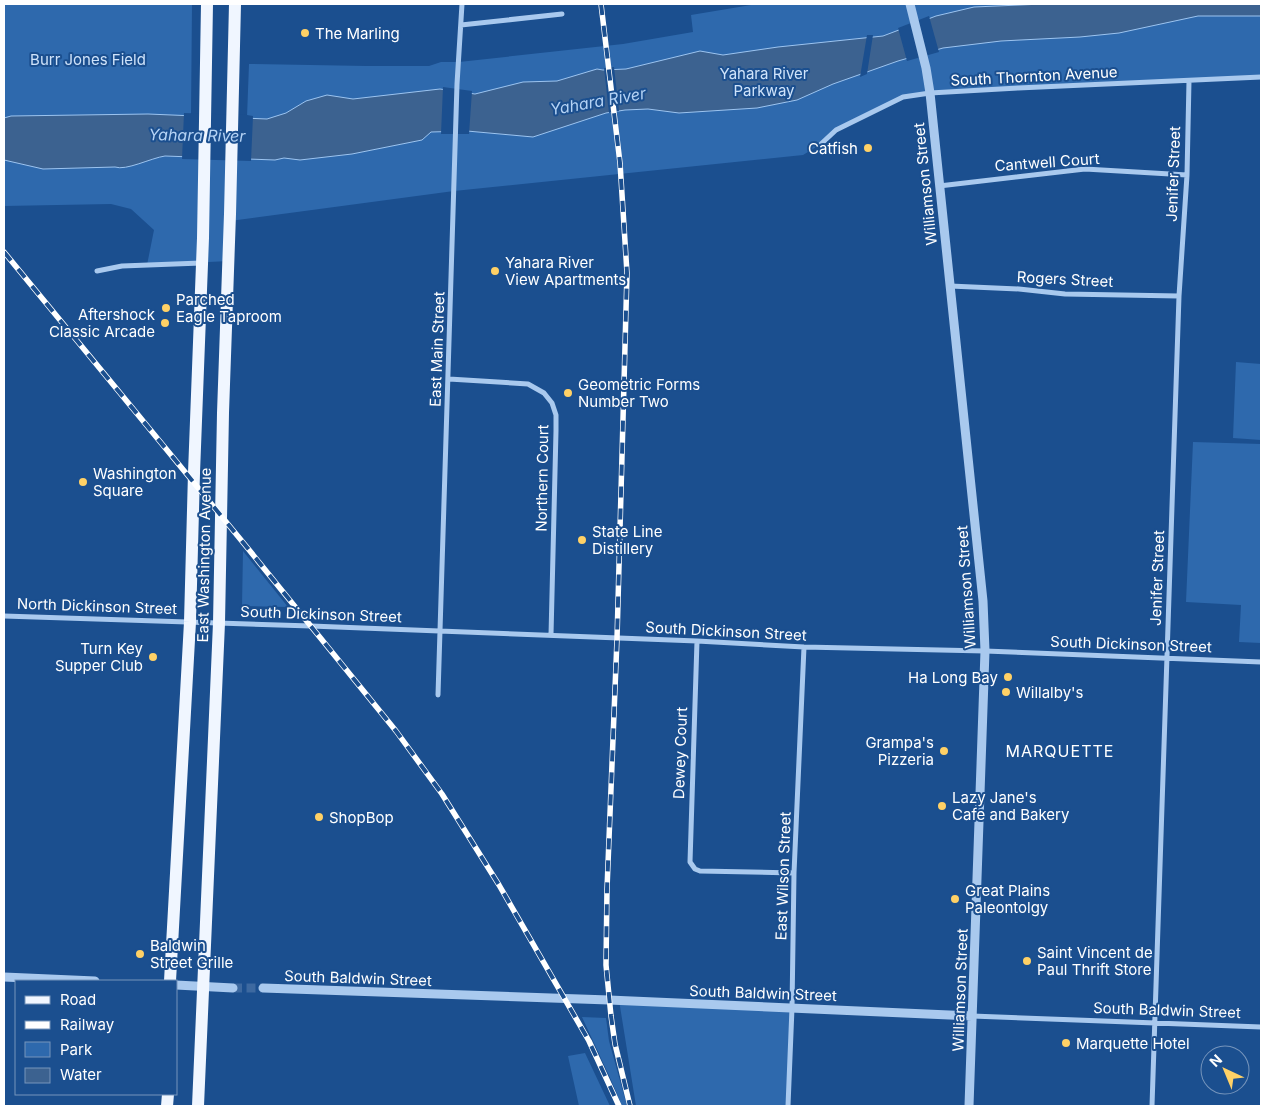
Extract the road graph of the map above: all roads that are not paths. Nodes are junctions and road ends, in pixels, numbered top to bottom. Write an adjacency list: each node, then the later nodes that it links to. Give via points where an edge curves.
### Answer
1 (207, 4): 13 (main road, East Washington Avenue)
2 (235, 4): 20 (main road, East Washington Avenue)
3 (462, 4): 6 (street, East Main Street)
4 (911, 7): 9 (street, Williamson Street)
5 (562, 14): 6 (street)
6 (461, 25): 17 (street, East Main Street)
7 (1261, 77): 8 (street, South Thornton Avenue)
8 (1190, 82): 9 (street, South Thornton Avenue); 11 (street, Jenifer Street)
9 (930, 93): 10 (street, South Thornton Avenue, via 904,97 836,130); 12 (street, Williamson Street)
10 (821, 144)
11 (1187, 175): 12 (street, Cantwell Court, via 1085,169); 16 (street, Jenifer Street)
12 (939, 186): 15 (street, Williamson Street)
13 (202, 263): 14 (street, via 122,266); 19 (main road, East Washington Avenue)
14 (97, 271)
15 (949, 286): 16 (street, Rogers Street, via 1065,294); 25 (street, Williamson Street, via 983,600)
16 (1179, 296): 26 (street, Jenifer Street)
17 (449, 379): 21 (street, East Main Street); 22 (street, Northern Court, via 528,384 544,393 552,403 556,431)
18 (4, 616): 19 (street, North Dickinson Street)
19 (190, 622): 20 (street, South Dickinson Street); 32 (main road, East Washington Avenue)
20 (219, 623): 21 (street, South Dickinson Street); 34 (main road, East Washington Avenue)
21 (440, 631): 22 (street, South Dickinson Street); 28 (street, East Main Street)
22 (551, 635): 23 (street, South Dickinson Street)
23 (696, 641): 24 (street, South Dickinson Street); 29 (street, Dewey Court, via 691,866 700,871)
24 (804, 647): 25 (street, South Dickinson Street); 29 (street, East Wilson Street)
25 (985, 651): 26 (street, South Dickinson Street); 38 (street, Williamson Street)
26 (1168, 659): 27 (street, South Dickinson Street); 39 (street, Jenifer Street)
27 (1261, 662)
28 (438, 695)
29 (794, 873): 37 (street, East Wilson Street)
30 (4, 977): 31 (street)
31 (72, 980)
32 (170, 980)
33 (178, 985): 34 (street)
34 (203, 986): 35 (street); 41 (main road, East Washington Avenue)
35 (233, 988)
36 (263, 988): 37 (street, South Baldwin Street)
37 (792, 1008): 38 (street, South Baldwin Street); 42 (street, East Wilson Street)
38 (972, 1016): 39 (street, South Baldwin Street); 43 (street, Williamson Street)
39 (1154, 1024): 40 (street, South Baldwin Street); 44 (street, Jenifer Street)
40 (1261, 1027)
41 (198, 1106)
42 (788, 1106)
43 (969, 1106)
44 (1152, 1106)

